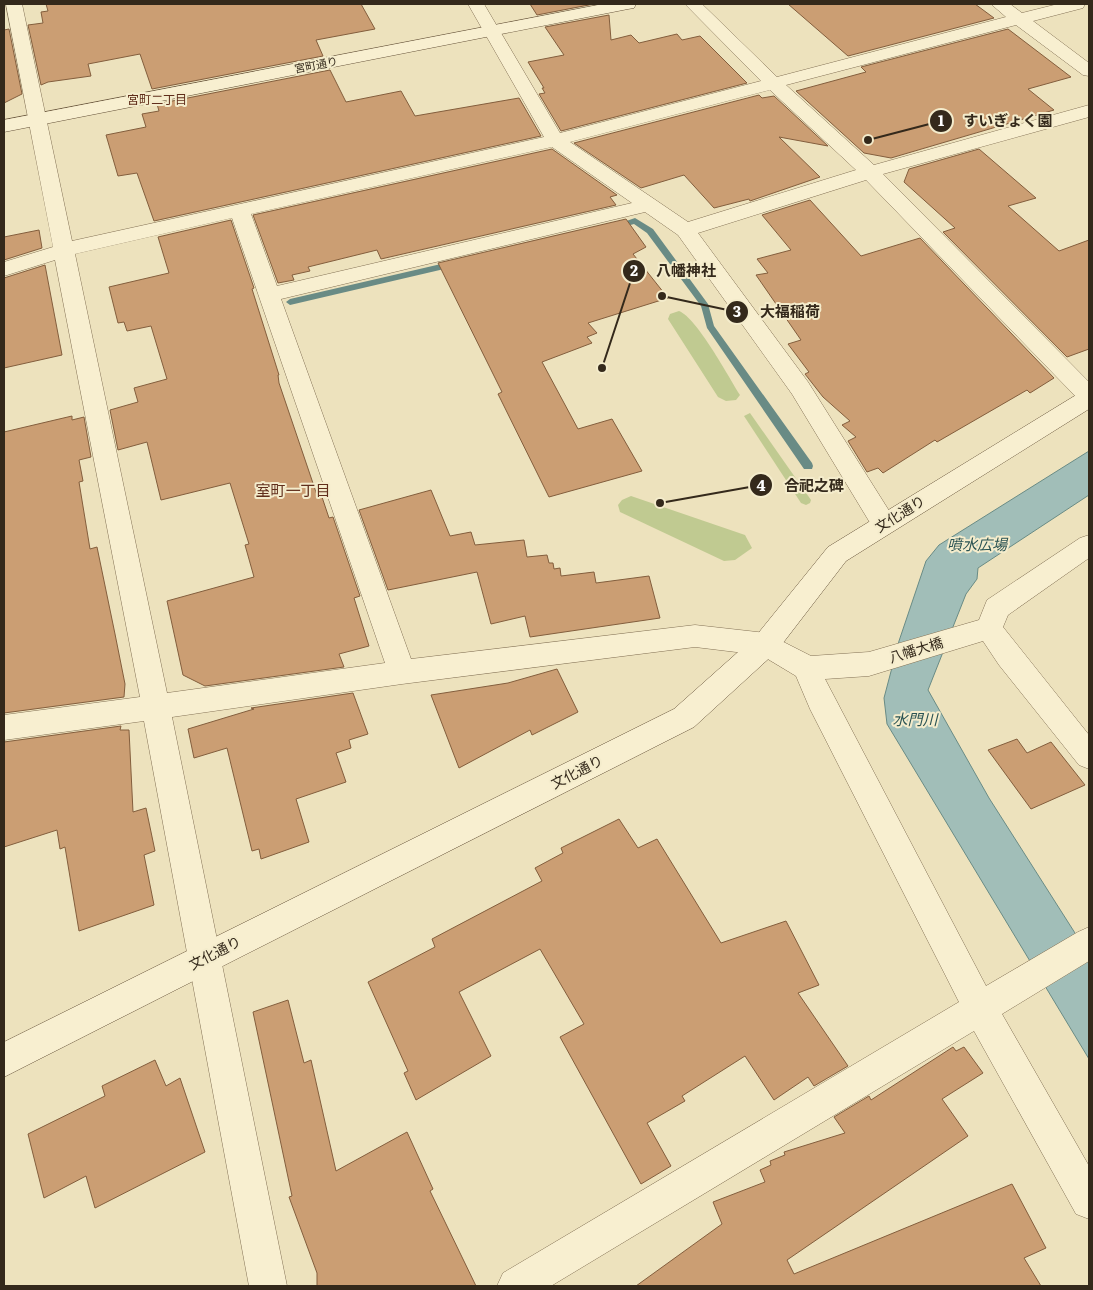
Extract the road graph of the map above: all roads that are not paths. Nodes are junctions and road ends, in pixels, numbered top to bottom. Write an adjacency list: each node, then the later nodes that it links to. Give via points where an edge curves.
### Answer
1 (14, 4): 12 (street)
2 (476, 4): 8 (street)
3 (628, 4): 8 (street, 宮町通り)
4 (693, 4): 10 (street)
5 (999, 4): 7 (street)
6 (1077, 4): 7 (street)
7 (1020, 19): 9 (street); 10 (street)
8 (492, 30): 12 (street, 宮町通り); 14 (street)
9 (1089, 71)
10 (772, 82): 14 (street); 15 (street)
11 (1089, 111): 15 (street)
12 (38, 120): 13 (street, 宮町通り); 19 (street)
13 (4, 126)
14 (555, 140): 16 (street); 17 (street)
15 (870, 172): 18 (street); 22 (street)
16 (649, 205): 18 (street); 21 (street)
17 (239, 210): 19 (street); 21 (street)
18 (685, 230): 23 (street, via 800,388)
19 (62, 251): 20 (street); 29 (street)
20 (4, 269)
21 (270, 296): 28 (street)
22 (1089, 397): 23 (street, 文化通り)
23 (884, 524): 26 (street, 文化通り, via 837,554)
24 (1089, 545): 25 (street, via 1017,592)
25 (976, 632): 27 (street, 八幡大橋, via 869,664); 31 (street, via 1009,657)
26 (766, 644): 27 (street); 28 (street, via 695,636); 33 (street, 文化通り, via 684,718)
27 (807, 668): 34 (street, via 820,700)
28 (402, 672): 29 (street)
29 (155, 706): 30 (street); 33 (street)
30 (4, 728)
31 (1089, 756)
32 (1089, 943): 34 (street)
33 (205, 957): 35 (street, 文化通り); 37 (street)
34 (980, 1008): 36 (street); 38 (street)
35 (4, 1060)
36 (1089, 1201)
37 (268, 1286)
38 (516, 1286)

